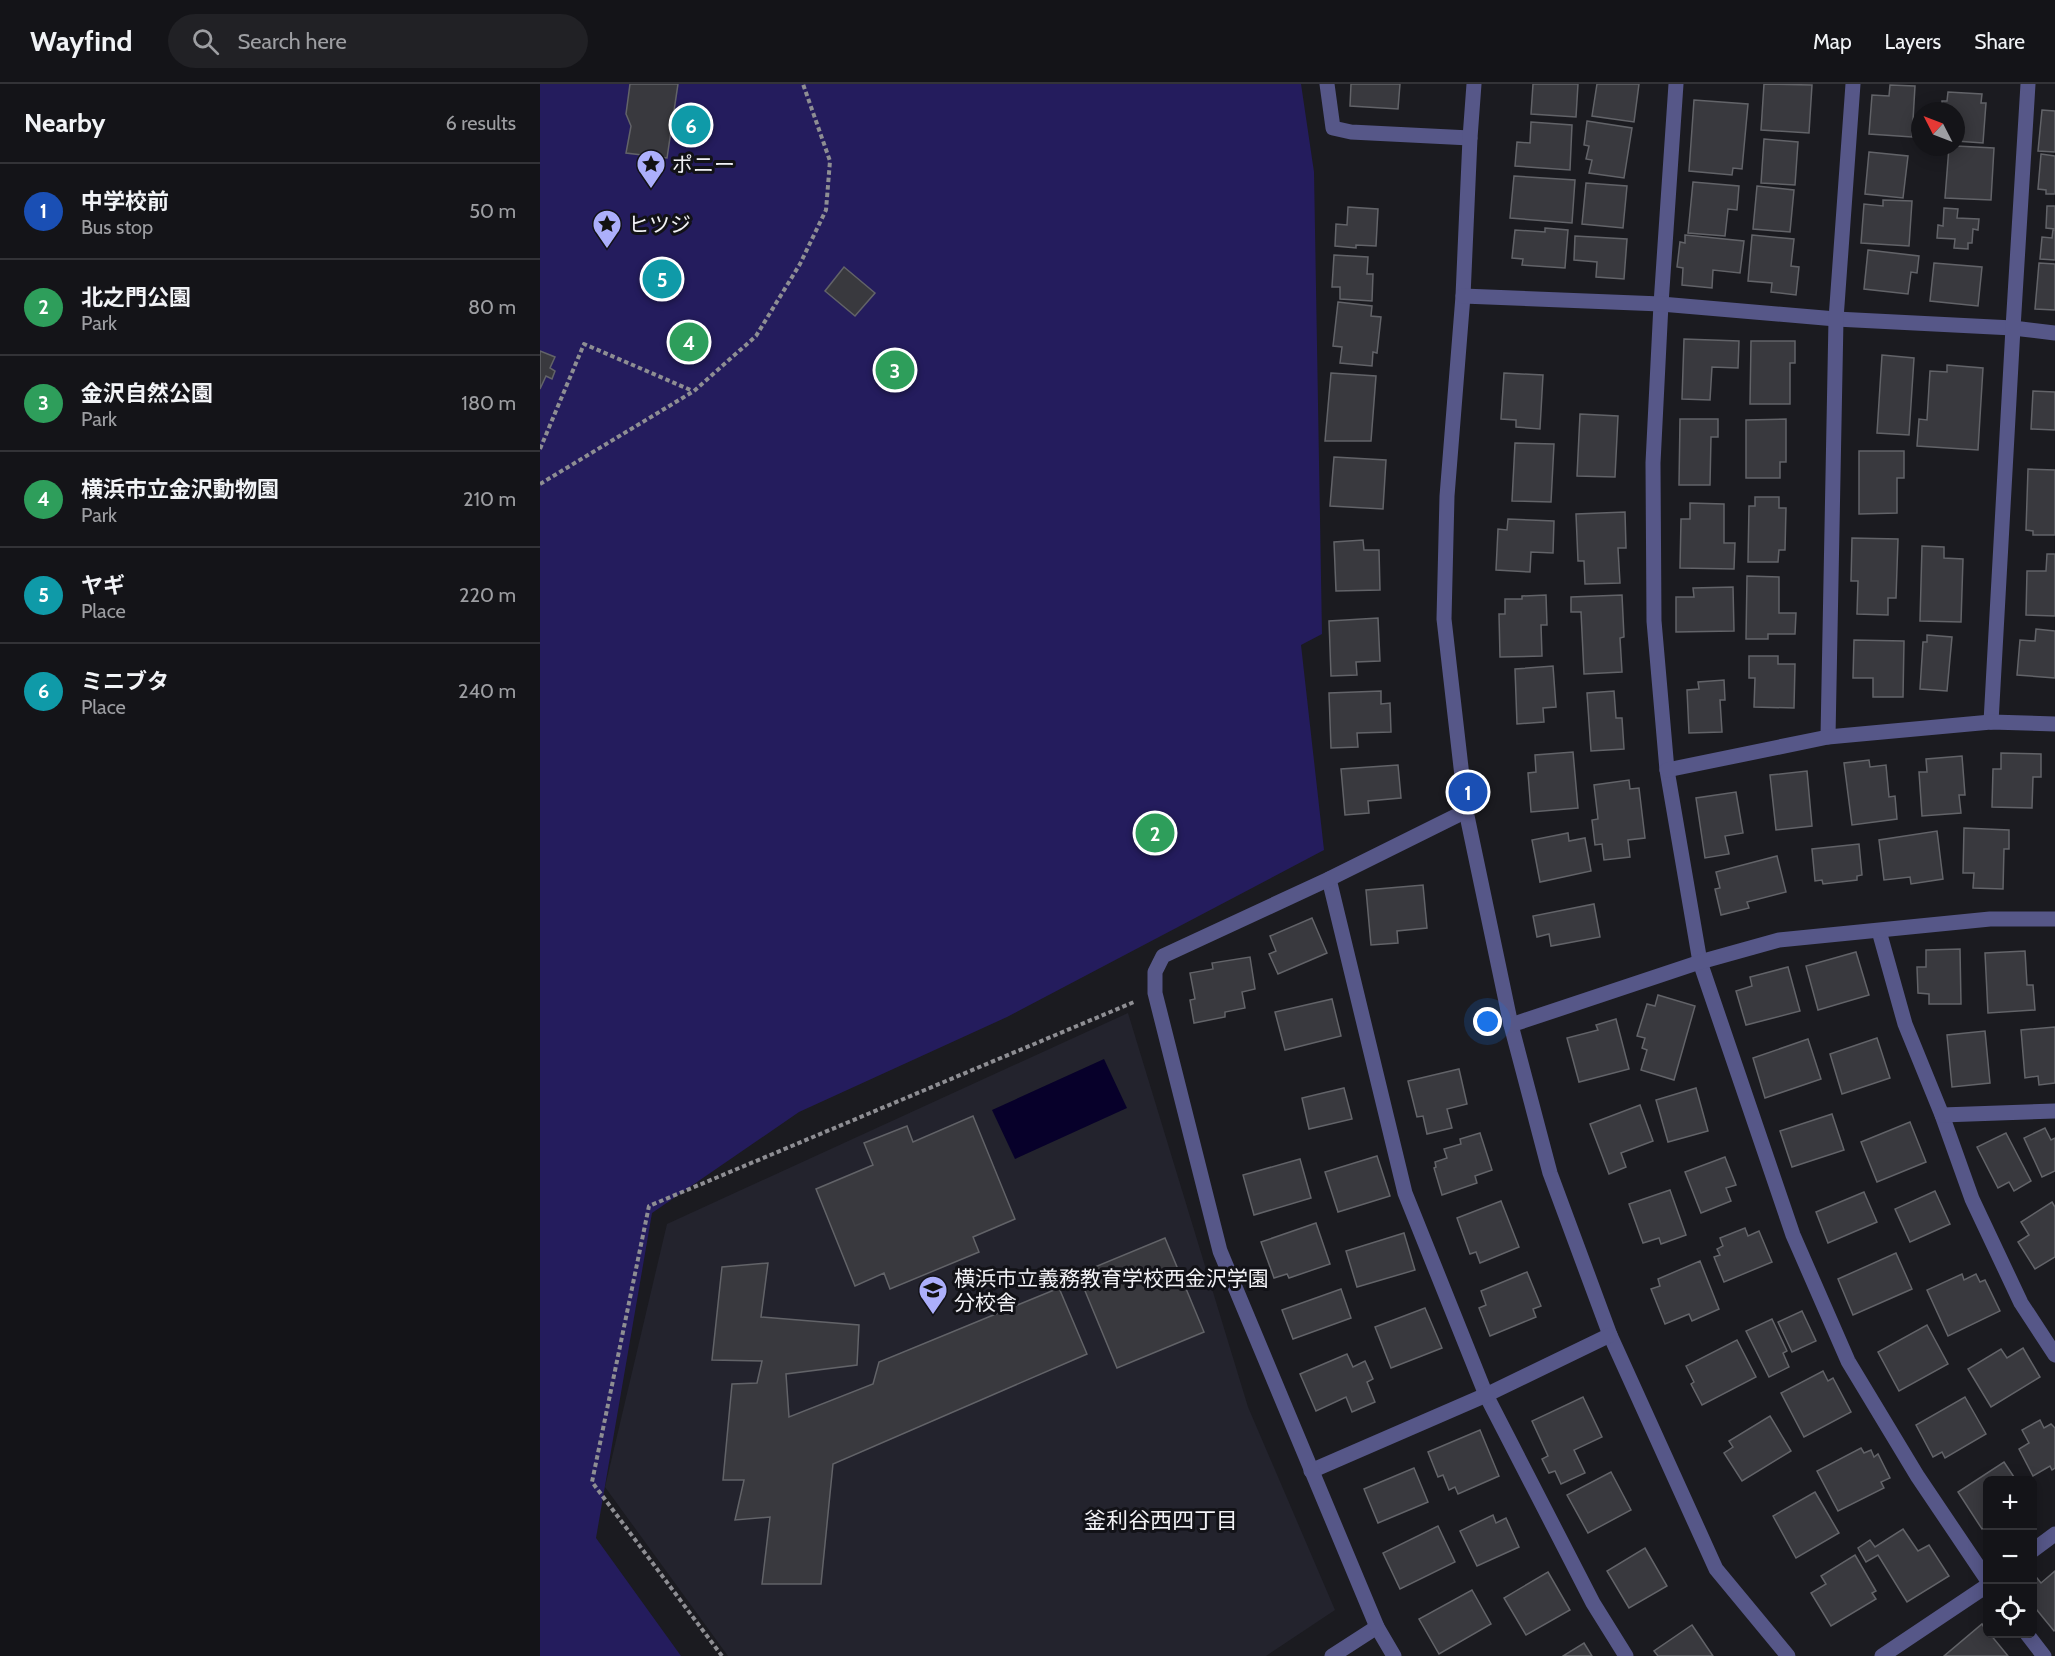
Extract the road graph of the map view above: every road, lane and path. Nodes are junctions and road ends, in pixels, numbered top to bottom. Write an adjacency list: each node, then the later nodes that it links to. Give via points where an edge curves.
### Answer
1 (803, 84): 13 (path, via 830,161 826,210 800,264 756,336)
2 (1327, 84): 7 (street, via 1333,128)
3 (1474, 84): 7 (street)
4 (1676, 84): 9 (street)
5 (1853, 84): 10 (street)
6 (2028, 84): 11 (street)
7 (1470, 138): 8 (street)
8 (1463, 296): 9 (street); 20 (street, via 1447,496 1444,619)
9 (1661, 304): 10 (street); 19 (street, via 1653,463 1654,610)
10 (1836, 319): 11 (street); 18 (street)
11 (2013, 328): 12 (street); 16 (street)
12 (2055, 333)
13 (694, 391): 14 (path, via 584,344); 15 (path)
14 (540, 449)
15 (540, 484)
16 (1991, 722): 17 (street); 18 (street)
17 (2055, 724)
18 (1828, 737): 19 (street)
19 (1667, 770): 24 (street)
20 (1466, 811): 21 (street); 26 (street)
21 (1329, 879): 25 (street, via 1163,956 1155,972); 31 (street, via 1405,1193)
22 (2055, 919): 23 (street, via 1990,919)
23 (1879, 931): 24 (street, via 1779,940); 28 (street, via 1905,1024)
24 (1700, 962): 26 (street); 35 (street, via 1793,1235 1848,1361)
25 (1155, 993): 32 (street, via 1220,1251); 39 (path, via 649,1206 592,1482)
26 (1511, 1025): 29 (street, via 1550,1173)
27 (2055, 1111): 28 (street)
28 (1942, 1115): 30 (street, via 1972,1199 2022,1303)
29 (1610, 1335): 31 (street); 43 (street, via 1716,1569)
30 (2055, 1355)
31 (1486, 1395): 32 (street); 42 (street, via 1593,1603)
32 (1311, 1472): 37 (street)
33 (2055, 1534): 34 (street)
34 (2037, 1547)
35 (1983, 1575)
36 (1987, 1584): 44 (street)
37 (1377, 1627): 40 (street); 41 (street)
38 (2030, 1638): 45 (street)
39 (723, 1656)
40 (1332, 1656)
41 (1394, 1656)
42 (1626, 1656)
43 (1788, 1656)
44 (1882, 1656)
45 (2044, 1656)

